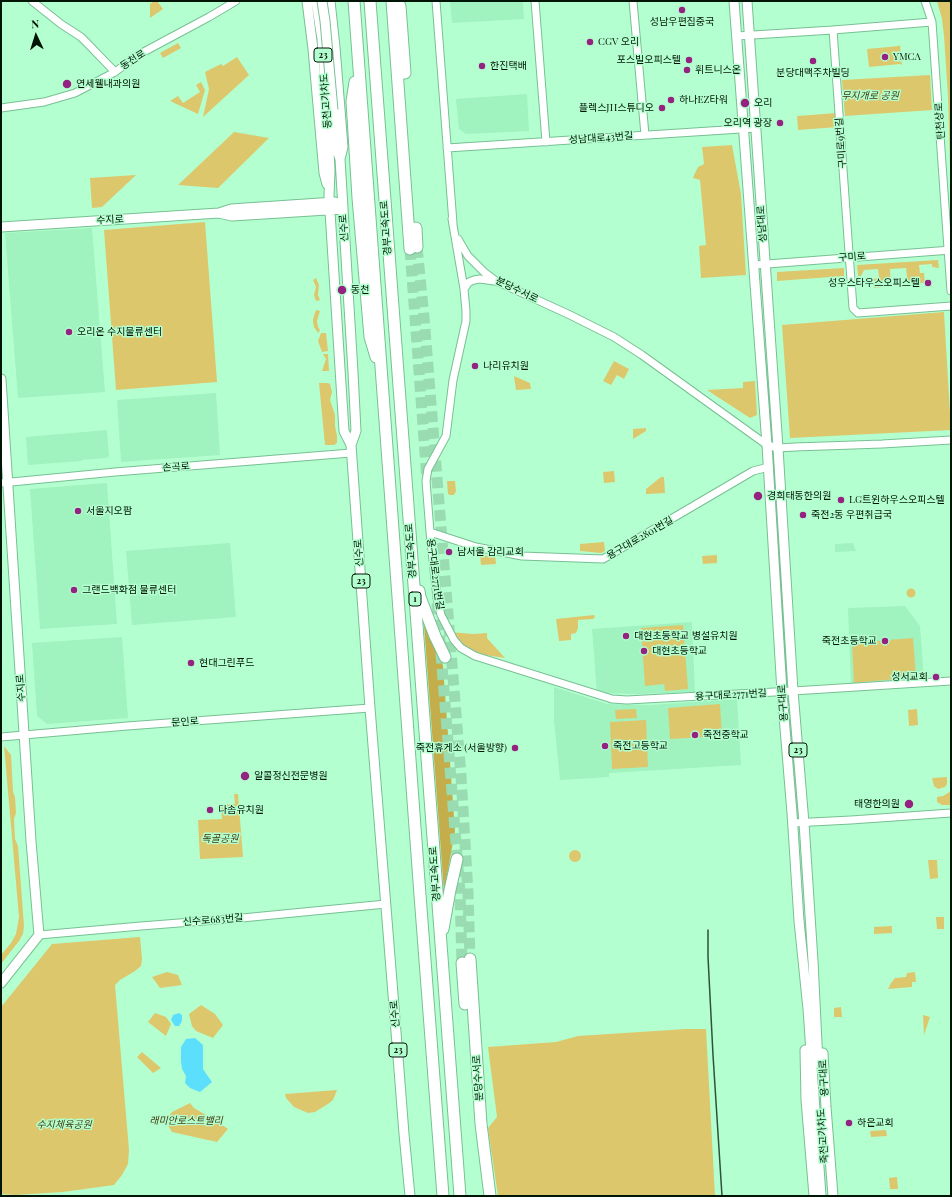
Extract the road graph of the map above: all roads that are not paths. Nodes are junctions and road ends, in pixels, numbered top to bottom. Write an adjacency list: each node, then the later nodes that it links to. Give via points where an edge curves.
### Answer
1 (32, 1): 21 (street, via 81,37)
2 (236, 1): 21 (street, 동천로, via 138,56)
3 (307, 1): 30 (main road, via 324,173)
4 (316, 1): 23 (main road, 동천고가차도 / 23)
5 (322, 1): 23 (main road, 동천고가차도 / 23, bridge)
6 (330, 1): 29 (main road, via 343,147)
7 (354, 1): 71 (highway, 경부고속도로 / 1)
8 (370, 1): 51 (highway, 경부고속도로 / 1)
9 (392, 1): 10 (highway, via 413,248)
10 (400, 1)
11 (436, 1): 28 (street, 분당수서로)
12 (535, 1): 27 (street)
13 (633, 1): 26 (street)
14 (734, 1): 20 (main road, 성남대로)
15 (747, 1): 19 (main road, 성남대로)
16 (925, 1): 17 (street, 탄천상로)
17 (932, 22): 18 (street); 35 (street, 탄천상로)
18 (834, 30): 19 (street); 36 (street, 구미로9번길)
19 (749, 35): 20 (street); 24 (main road, 성남대로)
20 (737, 36): 25 (main road, 성남대로)
21 (115, 72): 22 (street, 동천로, via 76,93 44,102)
22 (1, 108)
23 (330, 110): 29 (main road, 동천고가차도 / 23); 30 (main road, 동천고가차도 / 23)
24 (756, 128): 25 (street, 성남대로43번길); 37 (main road, 성남대로)
25 (744, 129): 26 (street, 성남대로43번길); 38 (main road, 성남대로)
26 (644, 135): 27 (street, 성남대로43번길)
27 (546, 142): 28 (street, 성남대로43번길)
28 (447, 148): 33 (street, 분당수서로)
29 (340, 158): 31 (main road, 동천고가차도 / 23)
30 (328, 188): 32 (main road, 동천고가차도 / 23)
31 (343, 205): 32 (main road, 수지로); 47 (main road, 신수로 / 23, via 356,431)
32 (329, 206): 34 (main road, 수지로, via 231,209 219,213); 47 (main road, 신수로 / 23, via 344,431)
33 (452, 220): 39 (street, 분당수서로, via 462,248); 40 (street, 용구대로2771번길)
34 (1, 227)
35 (949, 250): 36 (street, 구미로); 41 (street, 탄천상로)
36 (849, 257): 37 (street, 구미로); 42 (street, 구미로9번길, via 853,308 858,313)
37 (765, 264): 38 (street, 구미로); 46 (main road, 성남대로)
38 (754, 265): 45 (main road, 성남대로)
39 (496, 281): 40 (street, via 474,280); 45 (street, 분당수서로, via 614,338 642,355)
40 (464, 289): 50 (street, 용구대로2771번길, via 466,321 453,380 446,436 427,476)
41 (951, 291)
42 (951, 306)
43 (1, 379): 49 (main road, 수지로)
44 (951, 440): 46 (street)
45 (767, 445): 46 (street); 48 (main road, 용구대로)
46 (778, 448): 55 (main road, 용구대로 / 23)
47 (351, 449): 49 (street, 손곡로); 56 (main road, 신수로 / 23)
48 (768, 467): 50 (street, 용구대로2801번길, via 754,471 602,560 522,556 476,547); 54 (main road, 용구대로)
49 (4, 482): 57 (main road, 수지로)
50 (430, 532): 54 (street, 용구대로2771번길, via 441,615 457,644 467,653 612,700)
51 (412, 556): 52 (highway, via 420,597); 65 (highway, 경부고속도로 / 1)
52 (445, 657)
53 (951, 681): 55 (street, 용구대로2771번길)
54 (782, 692): 55 (street, 용구대로2771번길); 60 (main road, 용구대로)
55 (793, 692): 61 (main road, 용구대로 / 23)
56 (370, 708): 57 (street, 문인로); 63 (main road, 23)
57 (24, 735): 58 (street, 문인로); 64 (main road, 수지로)
58 (1, 737)
59 (951, 813): 61 (street)
60 (792, 823): 61 (street); 66 (main road, 용구대로)
61 (804, 823): 67 (main road, 용구대로 / 23)
62 (457, 859): 65 (highway)
63 (386, 904): 64 (street, 신수로683번길); 72 (main road, 신수로 / 23)
64 (39, 935): 68 (main road)
65 (441, 946): 70 (highway, 경부고속도로 / 1)
66 (803, 960): 69 (main road, 용구대로); 79 (main road, 용구대로, via 806,1100)
67 (813, 960): 69 (main road, 용구대로 / 23); 82 (main road, 용구대로)
68 (1, 983)
69 (814, 1052): 80 (main road, 죽전고가차도); 81 (main road, 죽전고가차도)
70 (458, 1168): 75 (highway, 경부고속도로 / 1); 76 (highway)
71 (442, 1178): 73 (highway); 74 (highway, 경부고속도로 / 1)
72 (410, 1196)
73 (440, 1196)
74 (443, 1196)
75 (460, 1196)
76 (467, 1196)
77 (483, 1196): 78 (highway, 분당수서로, via 466,961)
78 (490, 1196)
79 (814, 1196)
80 (821, 1196)
81 (827, 1196)
82 (833, 1196)

